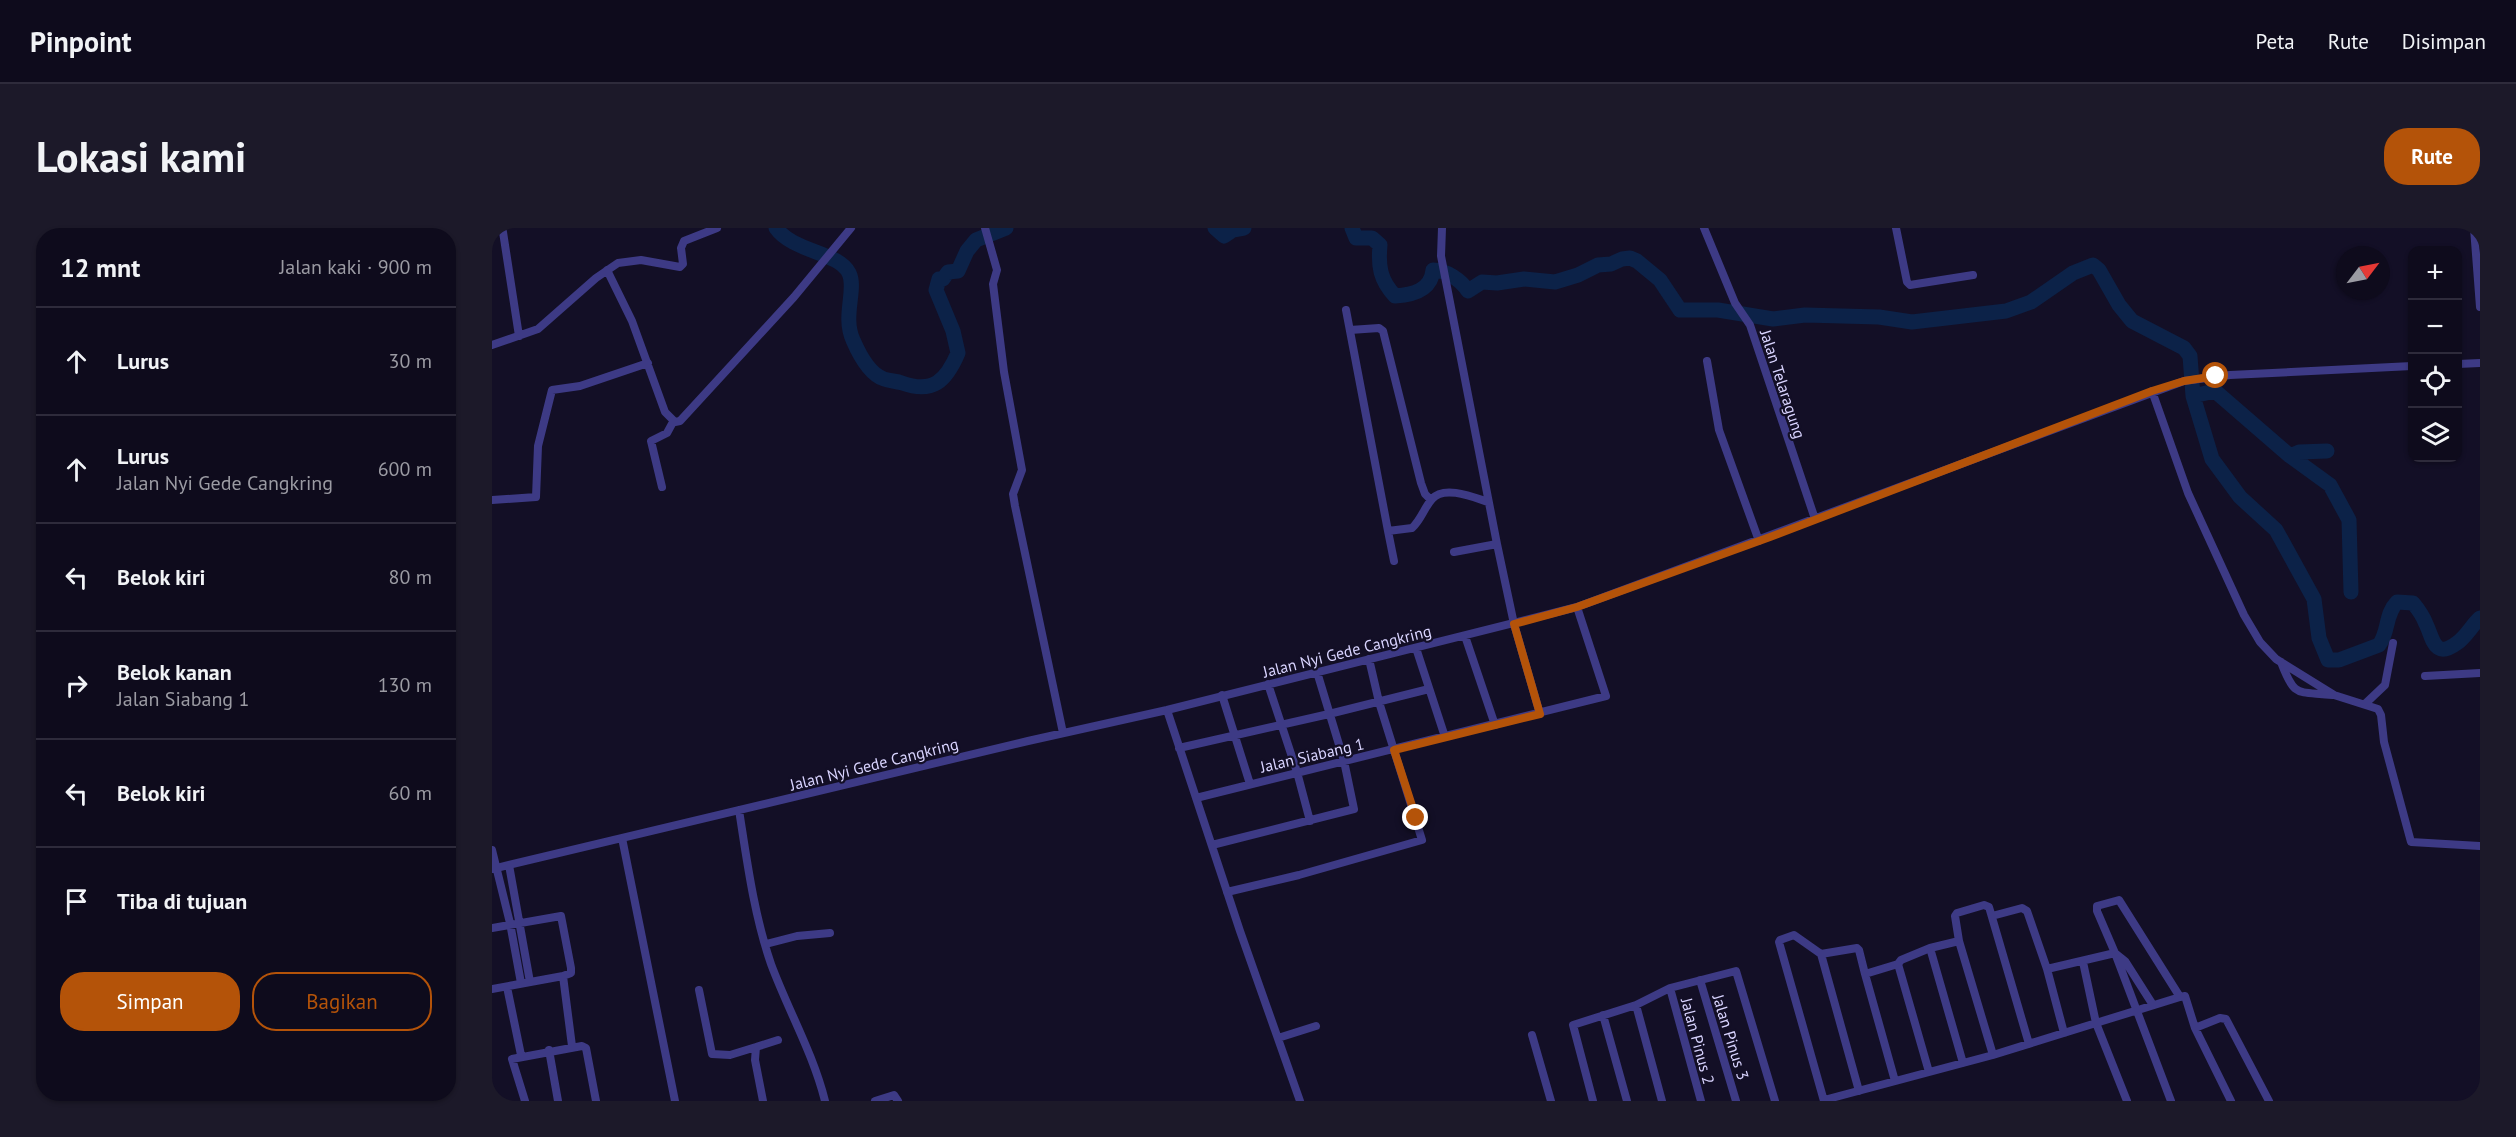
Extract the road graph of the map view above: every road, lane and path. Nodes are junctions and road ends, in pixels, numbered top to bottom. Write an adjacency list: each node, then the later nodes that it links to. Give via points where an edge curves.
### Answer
1 (717, 228): 10 (street, via 684,241 683,264 678,267 631,260)
2 (851, 228): 23 (street, via 680,421)
3 (1442, 228): 27 (street, via 1444,272)
4 (1704, 228): 28 (street, Jalan Telaragung, via 1735,303 1750,325)
5 (1896, 228): 11 (street, via 1910,285)
6 (2474, 228): 9 (street)
7 (986, 230): 55 (street, via 997,270 993,284 1022,470 1013,494 1014,506)
8 (503, 232): 15 (street)
9 (2478, 255): 12 (street)
10 (607, 270): 15 (street, via 538,329); 18 (street)
11 (1974, 275)
12 (2480, 307)
13 (1346, 310): 14 (street)
14 (1350, 330): 26 (street, via 1383,331 1421,483); 29 (street)
15 (519, 336): 16 (street)
16 (492, 345)
17 (1707, 361): 30 (street, via 1719,430)
18 (648, 363): 23 (street, via 665,412); 25 (street, via 580,386 552,390 538,446 536,497)
19 (2480, 363): 20 (street)
20 (2462, 364)
21 (2408, 366): 22 (street, Jalan Nyi Gede Cangkring, via 2200,377)
22 (2152, 391): 28 (street, Jalan Nyi Gede Cangkring); 40 (street, via 2188,493 2244,615 2260,642)
23 (673, 422): 24 (street, via 668,433 651,441)
24 (662, 487)
25 (492, 500)
26 (1431, 500): 27 (street, via 1446,493); 29 (street, via 1412,528)
27 (1488, 502): 31 (street)
28 (1815, 519): 30 (street, Jalan Nyi Gede Cangkring)
29 (1388, 531): 33 (street)
30 (1759, 541): 34 (street, Jalan Nyi Gede Cangkring)
31 (1497, 544): 32 (street); 35 (street)
32 (1454, 552)
33 (1394, 561)
34 (1577, 607): 35 (street, Jalan Nyi Gede Cangkring); 52 (street, Jalan Siabang 1, via 1606,696)
35 (1514, 624): 36 (street, Jalan Nyi Gede Cangkring); 52 (street)
36 (1465, 636): 38 (street, Jalan Nyi Gede Cangkring); 54 (street)
37 (2393, 642): 49 (street, via 2385,685)
38 (1416, 648): 39 (street, Jalan Nyi Gede Cangkring); 45 (street)
39 (1369, 659): 41 (street, Jalan Nyi Gede Cangkring); 48 (street)
40 (2281, 662): 47 (street); 47 (street, via 2292,688)
41 (1317, 672): 44 (street, Jalan Nyi Gede Cangkring); 51 (street)
42 (2480, 673): 43 (street)
43 (2425, 676)
44 (1268, 684): 46 (street, Jalan Nyi Gede Cangkring); 53 (street)
45 (1430, 689): 48 (street); 57 (street)
46 (1222, 695): 50 (street, Jalan Nyi Gede Cangkring); 56 (street)
47 (2334, 695): 49 (street)
48 (1379, 702): 51 (street); 59 (street)
49 (2366, 703): 68 (street, via 2378,709 2381,718 2411,842)
50 (1167, 710): 55 (street, Jalan Nyi Gede Cangkring); 58 (street)
51 (1329, 714): 53 (street); 60 (street)
52 (1540, 714): 54 (street, Jalan Siabang 1)
53 (1281, 725): 56 (street); 61 (street)
54 (1495, 725): 57 (street, Jalan Siabang 1)
55 (1063, 733): 64 (street, Jalan Nyi Gede Cangkring)
56 (1233, 735): 58 (street); 62 (street)
57 (1445, 737): 59 (street, Jalan Siabang 1)
58 (1179, 748): 63 (street)
59 (1394, 750): 60 (street, Jalan Siabang 1); 72 (street, via 1421,841)
60 (1344, 761): 61 (street, Jalan Siabang 1); 65 (street, via 1354,808)
61 (1297, 772): 62 (street, Jalan Siabang 1); 65 (street)
62 (1250, 784): 63 (street, Jalan Siabang 1)
63 (1196, 798): 67 (street)
64 (739, 810): 66 (street, Jalan Nyi Gede Cangkring); 81 (street)
65 (1310, 820): 67 (street)
66 (622, 838): 70 (street, Jalan Nyi Gede Cangkring); 121 (street)
67 (1212, 845): 72 (street)
68 (2480, 846)
69 (492, 850): 71 (street)
70 (508, 865): 71 (street, Jalan Nyi Gede Cangkring); 73 (street)
71 (495, 868): 74 (street)
72 (1227, 892): 106 (street)
73 (514, 896): 74 (street); 76 (street)
74 (504, 897): 77 (street)
75 (1992, 916): 80 (street, via 1984,905 1955,914); 87 (street, via 2025,909); 108 (street)
76 (519, 922): 77 (street); 89 (street, via 559,915 562,918 571,968 571,973); 91 (street)
77 (510, 923): 78 (street); 91 (street)
78 (492, 928)
79 (830, 933): 81 (street)
80 (1959, 941): 82 (street); 113 (street)
81 (766, 944): 123 (street, via 819,1075)
82 (1930, 948): 86 (street); 114 (street)
83 (2115, 953): 85 (street); 96 (street, via 2096,908 2117,899); 98 (street, via 2125,961); 99 (street)
84 (1821, 954): 88 (street, via 1857,948); 117 (street); 134 (street, via 1794,935 1779,942)
85 (2083, 962): 87 (street); 101 (street)
86 (1898, 963): 88 (street); 115 (street)
87 (2048, 969): 104 (street)
88 (1865, 974): 116 (street)
89 (562, 976): 91 (street); 109 (street)
90 (1700, 980): 93 (street); 132 (street, Jalan Pinus 3); 133 (street, via 1738,973)
91 (526, 982): 92 (street)
92 (507, 987): 94 (street); 112 (street)
93 (1670, 988): 97 (street); 131 (street, Jalan Pinus 2)
94 (492, 989)
95 (699, 990): 110 (street, via 712,1054 730,1055)
96 (2180, 997): 98 (street); 103 (street, via 2185,996)
97 (1636, 1005): 100 (street); 130 (street)
98 (2153, 1005): 99 (street)
99 (2136, 1011): 101 (street); 136 (street)
100 (1604, 1015): 128 (street, via 1572,1028); 129 (street)
101 (2096, 1023): 104 (street); 135 (street)
102 (1316, 1026): 106 (street)
103 (2195, 1028): 137 (street); 138 (street, via 2226,1019)
104 (2064, 1033): 108 (street)
105 (1532, 1035): 127 (street)
106 (1278, 1038): 126 (street)
107 (778, 1040): 110 (street)
108 (2029, 1044): 113 (street)
109 (572, 1046): 111 (street); 120 (street, via 586,1048)
110 (756, 1047): 122 (street)
111 (549, 1050): 112 (street); 119 (street)
112 (521, 1055): 118 (street, via 512,1061)
113 (1993, 1055): 114 (street)
114 (1963, 1063): 115 (street)
115 (1929, 1072): 116 (street)
116 (1895, 1081): 117 (street)
117 (1859, 1091): 134 (street)
118 (525, 1101)
119 (558, 1101)
120 (596, 1101)
121 (675, 1101)
122 (763, 1101)
123 (825, 1101)
124 (875, 1101): 125 (street, via 890,1095)
125 (898, 1101)
126 (1300, 1101)
127 (1551, 1101)
128 (1593, 1101)
129 (1627, 1101)
130 (1662, 1101)
131 (1701, 1101)
132 (1736, 1101)
133 (1775, 1101)
134 (1824, 1101)
135 (2127, 1101)
136 (2172, 1101)
137 (2231, 1101)
138 (2269, 1101)

